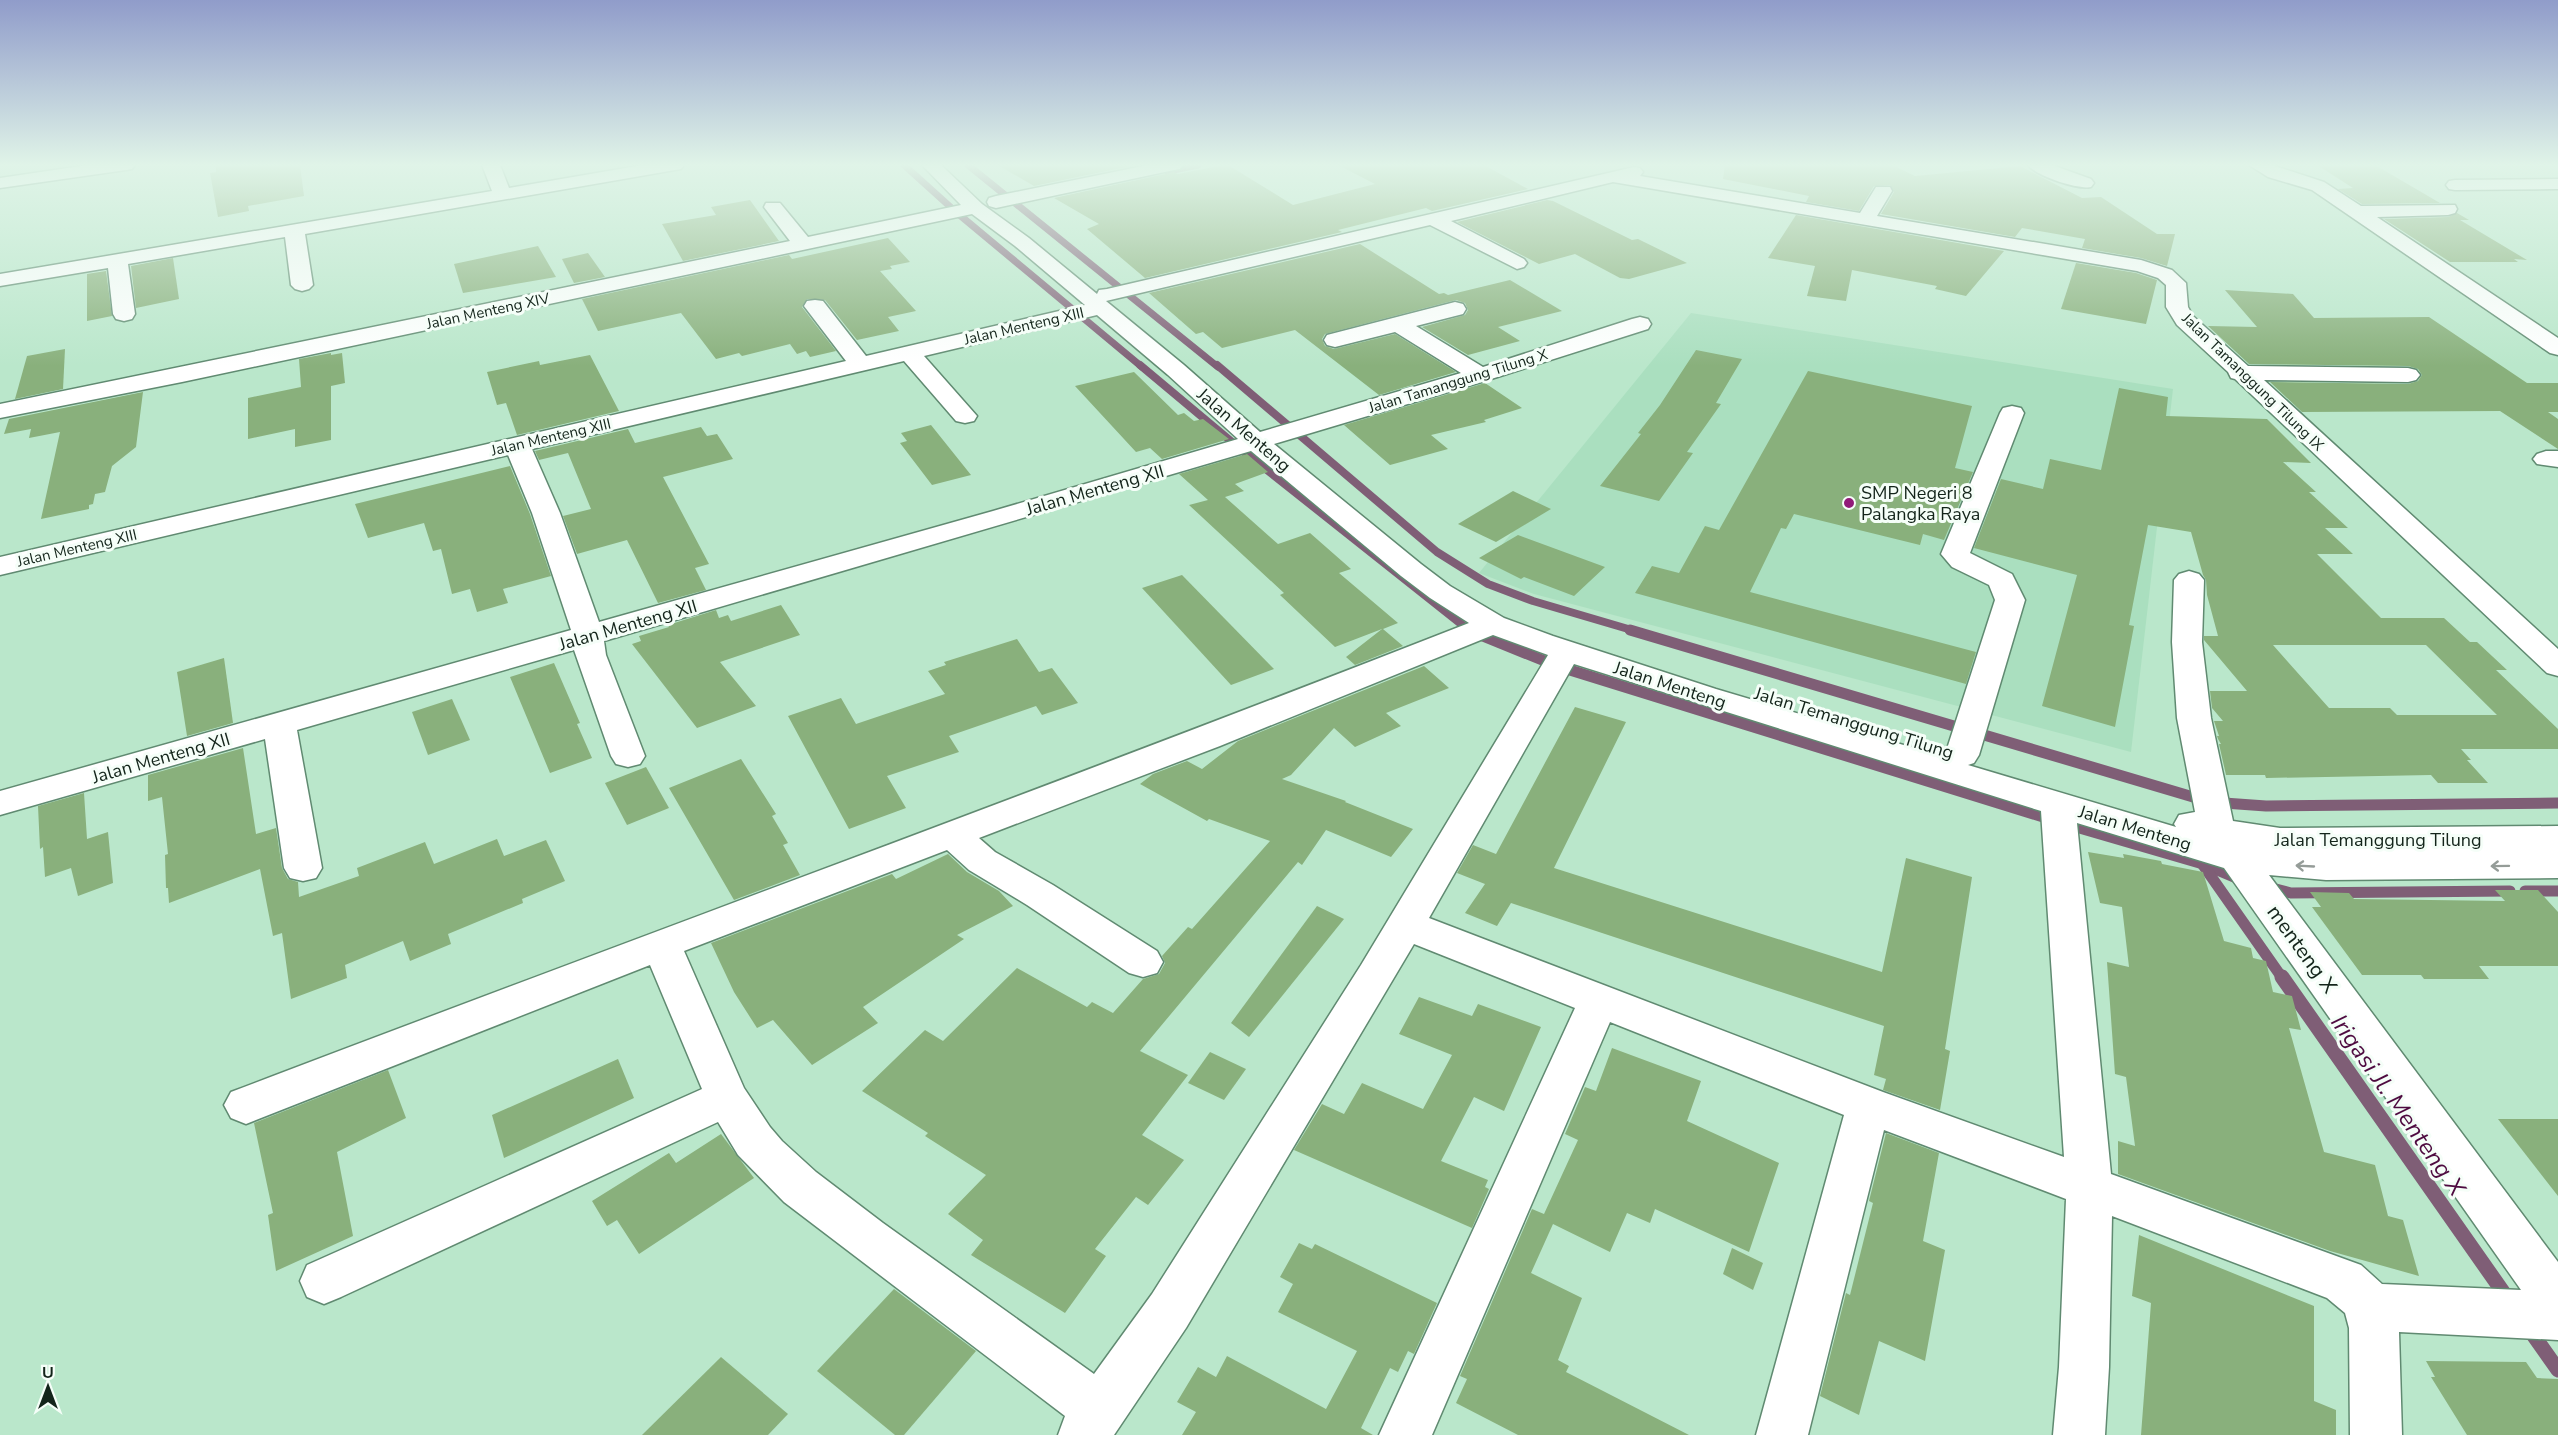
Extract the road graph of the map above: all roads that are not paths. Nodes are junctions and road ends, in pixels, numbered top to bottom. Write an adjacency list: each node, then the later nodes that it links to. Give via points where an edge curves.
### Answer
1 (282, 232): 11 (street)
2 (294, 232): 14 (street)
3 (793, 232): 10 (street)
4 (855, 232): 10 (street, Jalan Menteng XIV)
5 (1012, 232): 15 (street, Jalan Menteng)
6 (1382, 232): 15 (street, Jalan Menteng XIII)
7 (1458, 232): 12 (street)
8 (1939, 232): 25 (street, Jalan Tamanggung Tilung IX, via 2156,270 2176,283 2177,307 2185,320)
9 (2387, 232): 22 (street)
10 (802, 243): 28 (street, Jalan Menteng XIV)
11 (117, 260): 13 (street); 18 (street)
12 (1517, 263)
13 (0, 280)
14 (302, 285)
15 (1104, 302): 23 (street, Jalan Menteng XIII); 31 (street, Jalan Menteng)
16 (815, 306): 24 (street)
17 (1455, 309): 19 (street)
18 (124, 314)
19 (1398, 324): 21 (street); 26 (street)
20 (1640, 324): 26 (street, Jalan Tamanggung Tilung X)
21 (1335, 340)
22 (2558, 348)
23 (909, 353): 24 (street, Jalan Menteng XIII); 30 (street)
24 (860, 364): 32 (street, Jalan Menteng XIII)
25 (2240, 373): 27 (street); 38 (street, Jalan Tamanggung Tilung IX)
26 (1480, 375): 31 (street, Jalan Tamanggung Tilung X)
27 (2408, 375)
28 (0, 411)
29 (2012, 413): 40 (street, via 1955,554 2002,580 2010,600)
30 (965, 416)
31 (1266, 438): 35 (street, Jalan Menteng, via 1411,570); 36 (street, Jalan Menteng XII); 40 (street, Jalan Temanggung Tilung, via 1432,567 1506,612 1577,639)
32 (517, 445): 33 (street, Jalan Menteng XIII); 36 (street, via 546,513)
33 (0, 566)
34 (2189, 580): 46 (street, via 2187,642 2194,718)
35 (1493, 624): 37 (street, Jalan Menteng); 44 (street, via 1208,738)
36 (588, 636): 39 (street, Jalan Menteng XII); 41 (street, via 590,655)
37 (1566, 651): 43 (street, Jalan Menteng); 49 (street)
38 (2558, 666)
39 (279, 724): 42 (street, Jalan Menteng XII); 48 (street)
40 (1962, 755): 46 (street, Jalan Temanggung Tilung, via 2097,797)
41 (628, 756)
42 (0, 803)
43 (2058, 805): 46 (street, Jalan Menteng); 56 (street)
44 (952, 834): 50 (street); 51 (street, via 982,861)
45 (2558, 839): 46 (street, Jalan Temanggung Tilung, via 2280,841)
46 (2227, 845): 47 (street, Jalan Menteng, one-way to 46, via 2326,867); 58 (street, menteng X)
47 (2558, 865)
48 (303, 868)
49 (1404, 924): 52 (street); 61 (street, via 1169,1311)
50 (661, 944): 53 (street); 54 (street)
51 (1143, 963)
52 (1599, 1001): 55 (street); 62 (street)
53 (727, 1098): 57 (street); 61 (street, via 754,1141 800,1187)
54 (246, 1105)
55 (1868, 1105): 56 (street); 63 (street)
56 (2089, 1188): 59 (street, via 2344,1281); 64 (street)
57 (324, 1281)
58 (2558, 1302)
59 (2369, 1307): 60 (street); 65 (street, via 2374,1328)
60 (2558, 1316)
61 (1092, 1423)
62 (1405, 1435)
63 (1782, 1435)
64 (2079, 1435)
65 (2376, 1435)

